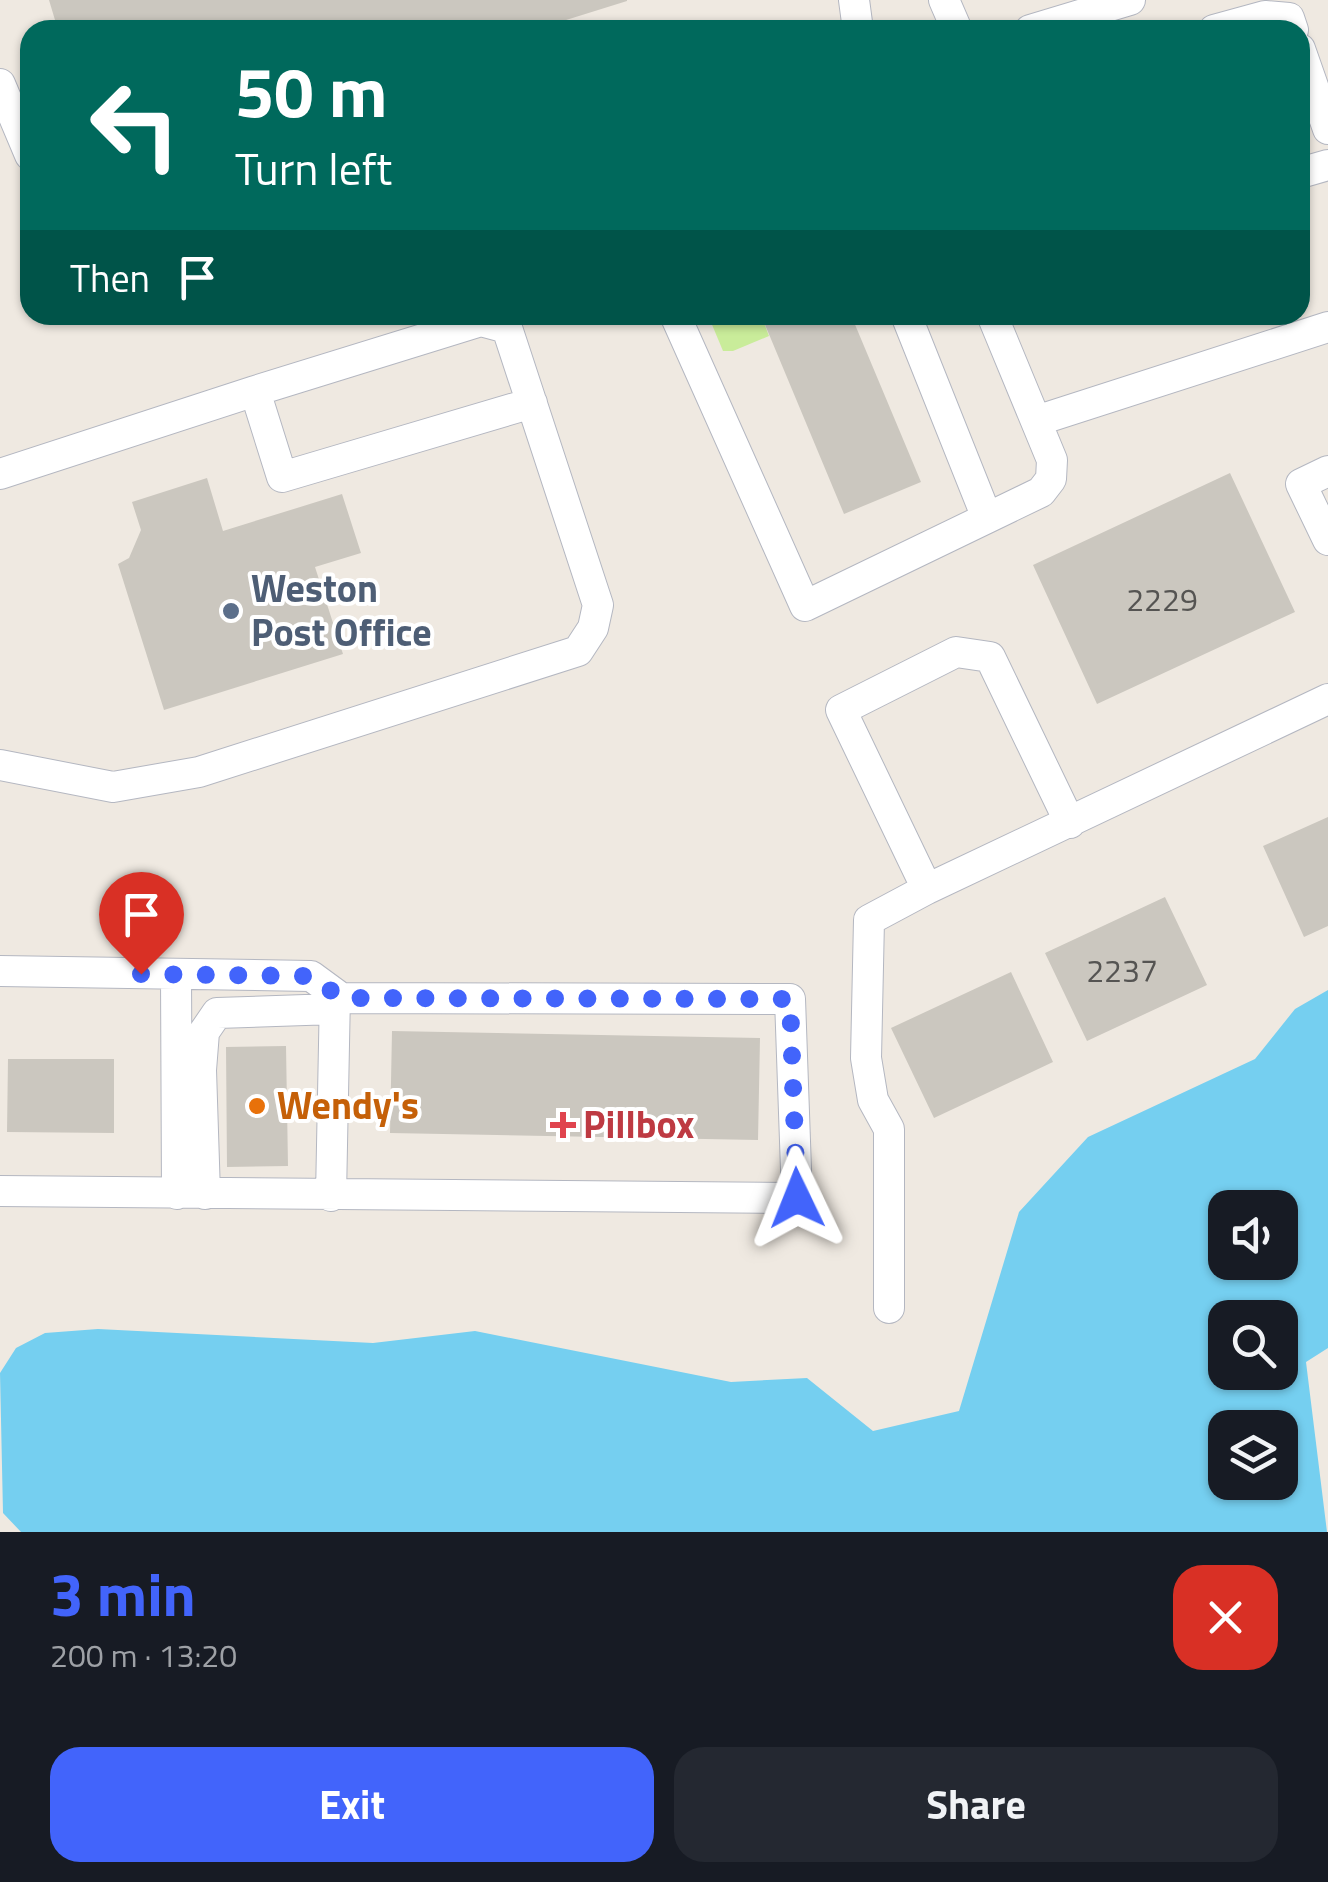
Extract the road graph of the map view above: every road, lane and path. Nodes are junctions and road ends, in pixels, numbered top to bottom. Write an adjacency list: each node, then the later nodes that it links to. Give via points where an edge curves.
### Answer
1 (1130, 0): 2 (lane)
2 (1063, 20)
3 (1250, 20): 4 (lane)
4 (1278, 20)
5 (1310, 78): 7 (lane)
6 (0, 84): 8 (lane)
7 (1328, 130)
8 (20, 131)
9 (471, 325): 15 (lane)
10 (494, 325): 16 (lane, via 508,328)
11 (679, 325): 20 (lane, via 805,606)
12 (910, 325): 20 (lane)
13 (996, 325): 17 (lane)
14 (1328, 327): 17 (lane)
15 (255, 391): 16 (lane, via 282,476); 19 (lane)
16 (532, 403): 23 (lane, via 598,605 578,651 199,772 113,788)
17 (1036, 422): 20 (lane, via 1052,460 1051,478 1042,492)
18 (1328, 471): 21 (lane, via 1300,484)
19 (0, 474)
20 (987, 518)
21 (1328, 540)
22 (1328, 699): 24 (lane)
23 (0, 766)
24 (1070, 822): 25 (lane); 25 (lane, via 990,658 956,652 841,710)
25 (927, 889): 32 (lane, via 869,920 866,1058 872,1100 889,1129)
26 (0, 971): 27 (lane)
27 (176, 974): 28 (lane, via 311,976); 30 (lane)
28 (335, 1002): 30 (lane, via 217,1013 204,1032); 31 (lane); 31 (lane, via 790,999 797,1198)
29 (0, 1191): 30 (lane)
30 (191, 1194): 31 (lane)
31 (330, 1196)
32 (890, 1308)

